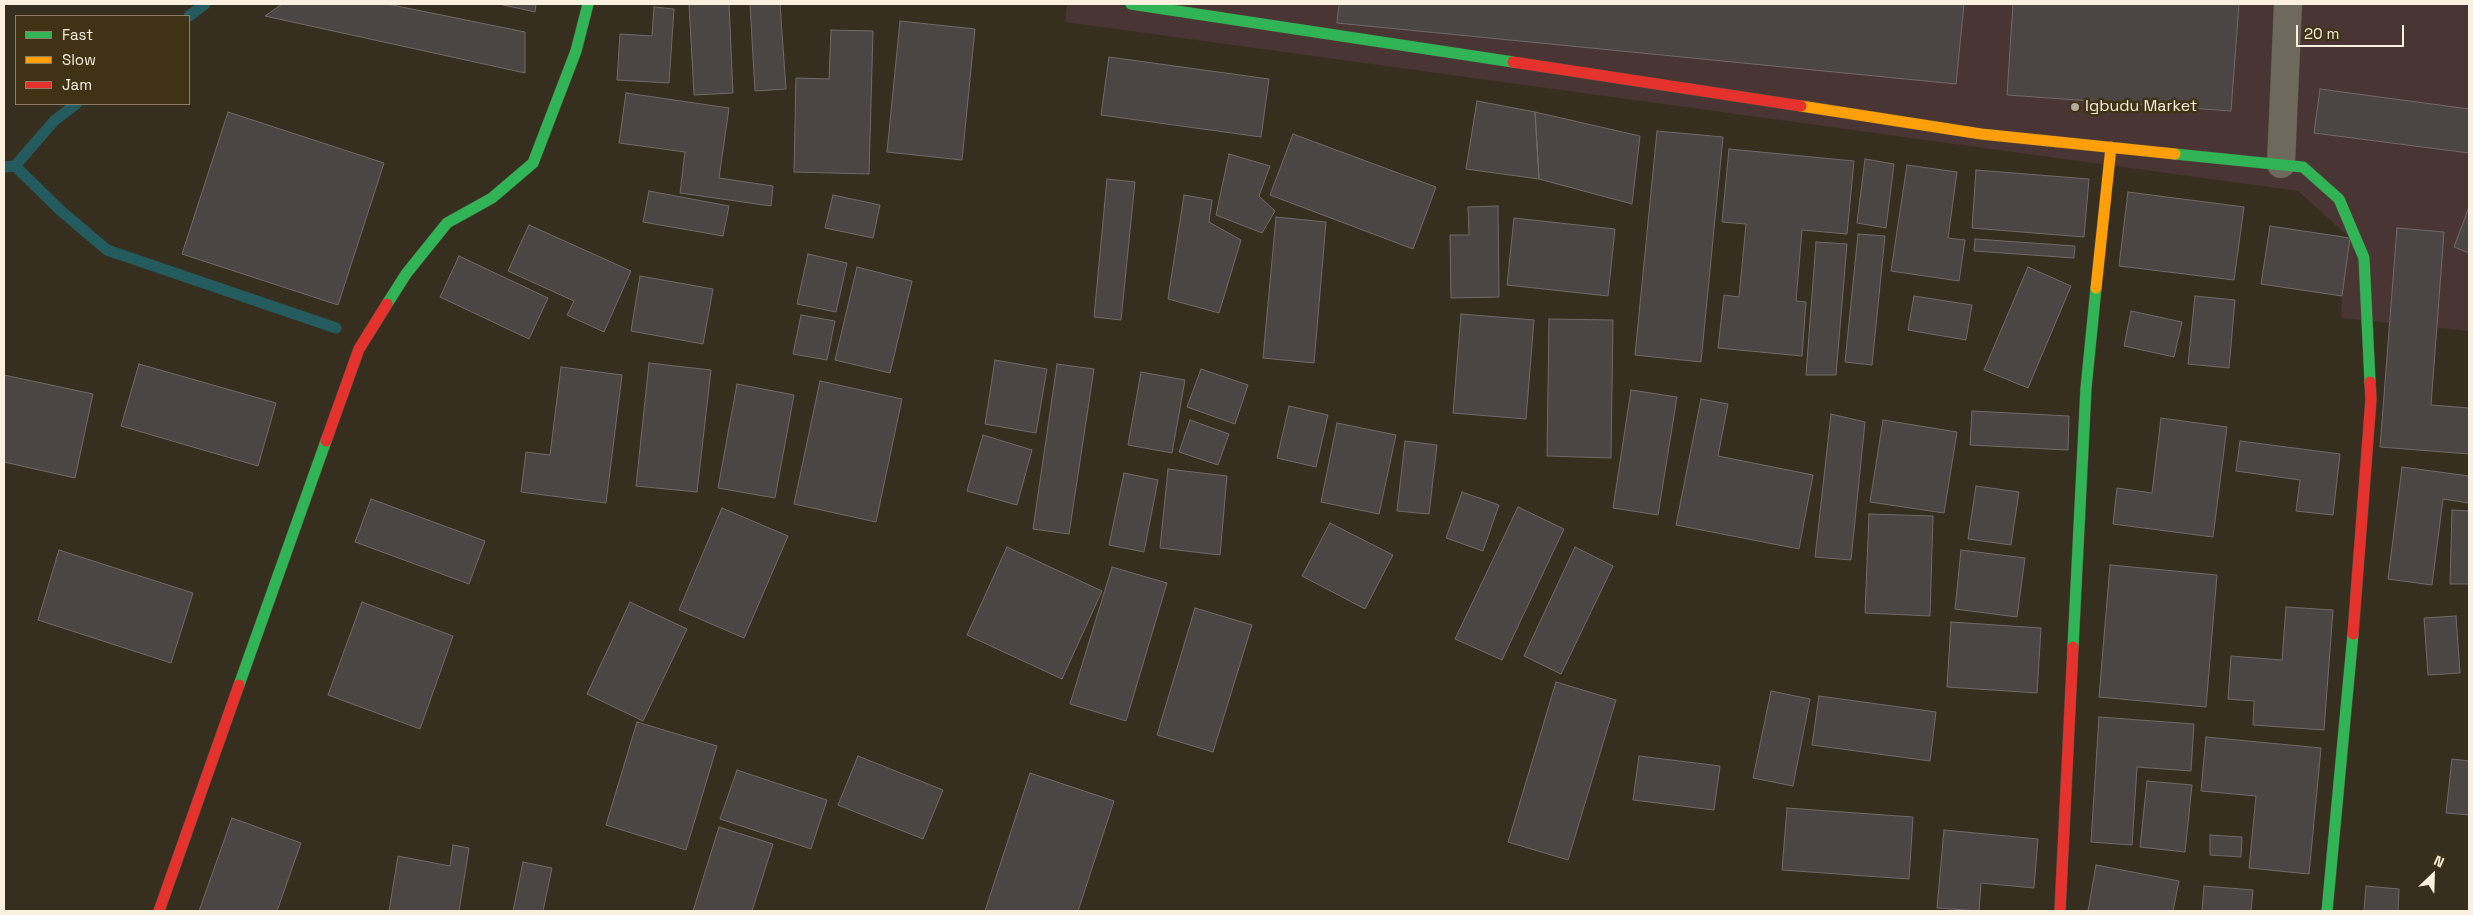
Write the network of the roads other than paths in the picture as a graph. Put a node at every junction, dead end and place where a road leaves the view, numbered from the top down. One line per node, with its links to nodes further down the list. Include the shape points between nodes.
1 (588, 4): 6 (street, via 576,51 533,163 492,198 447,223 406,274 359,349)
2 (1131, 4): 4 (street, via 1981,134)
3 (2288, 4): 5 (street)
4 (2112, 147): 5 (street); 7 (street, via 2086,388)
5 (2281, 164): 8 (street, via 2303,167 2339,199 2364,258 2371,399 2346,722)
6 (159, 911)
7 (2060, 911)
8 (2327, 911)

